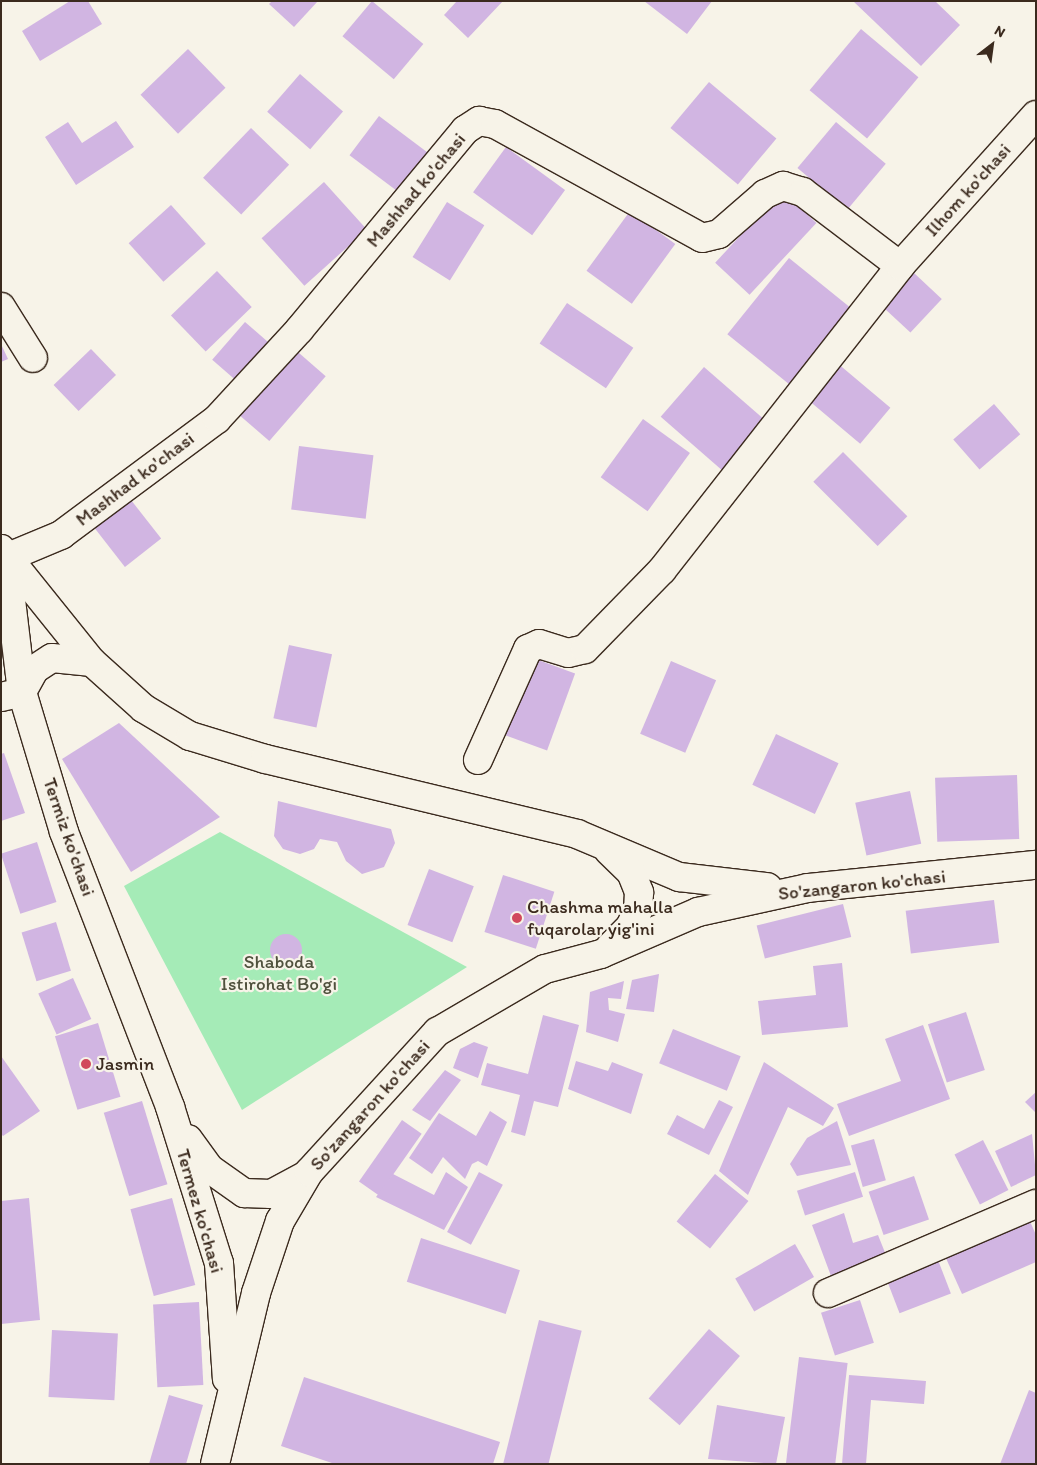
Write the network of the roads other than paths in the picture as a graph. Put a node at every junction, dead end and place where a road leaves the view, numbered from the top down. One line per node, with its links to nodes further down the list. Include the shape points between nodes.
1 (1036, 115): 2 (main road, Ilhom ko'chasi)
2 (900, 266): 5 (main road, Mashhad ko'chasi, via 803,192 783,186 765,194 719,234 702,238 495,124 479,121 465,130 299,330 217,418 61,535); 8 (main road, Ilhom ko'chasi, via 643,590 585,650 568,653 540,644 528,649)
3 (1, 307): 4 (main road)
4 (33, 358)
5 (3, 554): 6 (main road); 7 (main road, Termiz ko'chasi)
6 (92, 662): 7 (main road, via 52,658 35,669); 9 (main road, via 143,708 190,736 218,746)
7 (12, 695): 13 (main road, Termiz ko'chasi)
8 (478, 760)
9 (577, 834): 11 (main road, via 679,877 742,886); 12 (main road, via 616,856 631,872 639,892 638,910 630,927)
10 (1036, 865): 11 (main road, So'zangaron ko'chasi)
11 (808, 888): 12 (main road, So'zangaron ko'chasi, via 698,912)
12 (601, 954): 14 (main road, So'zangaron ko'chasi, via 545,969 437,1032)
13 (170, 1107): 14 (main road, via 210,1169 244,1193 271,1194); 17 (main road, Termez ko'chasi, via 219,1264)
14 (309, 1172): 17 (main road, So'zangaron ko'chasi, via 280,1221)
15 (1036, 1204): 16 (main road)
16 (828, 1293)
17 (229, 1406): 18 (main road)
18 (215, 1464)

